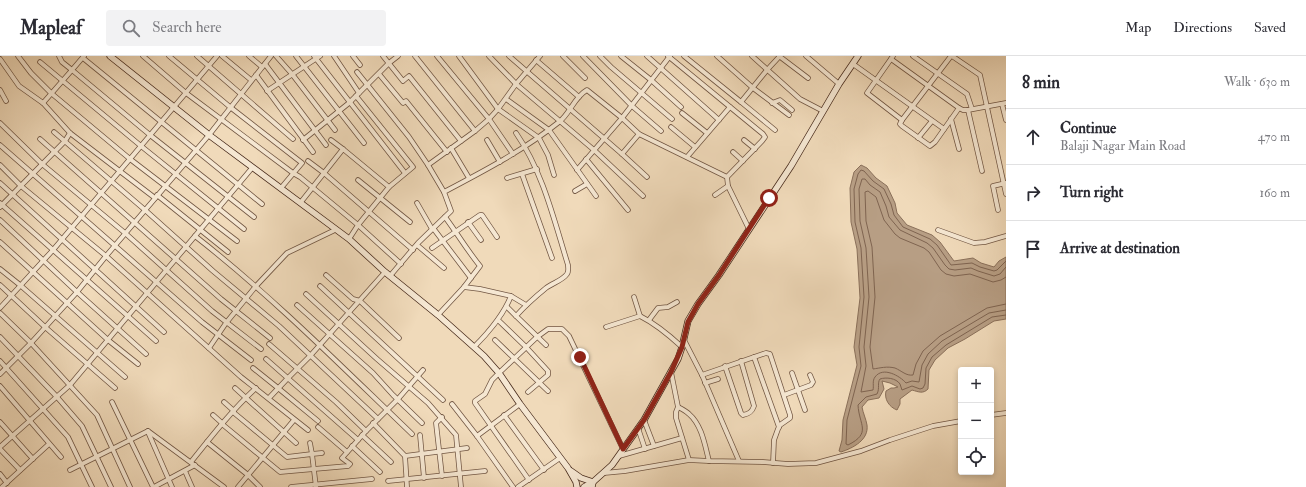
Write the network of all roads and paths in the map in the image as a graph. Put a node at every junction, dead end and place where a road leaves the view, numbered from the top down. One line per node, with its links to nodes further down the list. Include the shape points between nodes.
1 (18, 56): 73 (street)
2 (59, 56): 50 (street)
3 (110, 56): 90 (street)
4 (143, 56): 74 (street)
5 (169, 56): 60 (street)
6 (197, 56): 46 (street)
7 (217, 56): 46 (street)
8 (222, 56): 61 (street)
9 (249, 56): 47 (street)
10 (271, 56): 47 (street)
11 (276, 56): 55 (street)
12 (296, 56): 48 (street)
13 (334, 56): 77 (street)
14 (353, 56): 45 (street)
15 (383, 56): 43 (street)
16 (398, 56): 43 (street)
17 (415, 56): 121 (street)
18 (437, 56): 103 (street)
19 (459, 56): 95 (street)
20 (489, 56): 66 (street)
21 (509, 56): 53 (street)
22 (540, 56): 41 (street)
23 (563, 56): 58 (street)
24 (583, 56): 86 (street)
25 (600, 56): 76 (street)
26 (621, 56): 62 (street)
27 (647, 56): 49 (street)
28 (669, 56): 49 (street); 92 (street)
29 (684, 56): 81 (street)
30 (716, 56): 70 (street)
31 (752, 56): 51 (street)
32 (780, 56): 51 (street); 59 (street)
33 (806, 56): 67 (street)
34 (858, 56): 44 (street)
35 (914, 56): 54 (street)
36 (952, 56): 54 (street); 89 (street, via 980,75)
37 (84, 57): 50 (street); 113 (street)
38 (317, 57): 48 (street); 82 (street)
39 (892, 58): 63 (street); 69 (street)
40 (0, 59): 85 (street, via 19,86)
41 (536, 60): 53 (street); 78 (street)
42 (40, 62): 64 (street)
43 (389, 63): 56 (street); 140 (street, via 403,81 409,76)
44 (853, 64): 63 (street); 67 (street)
45 (360, 65)
46 (208, 66): 60 (street); 75 (street)
47 (263, 66): 57 (street); 65 (street)
48 (304, 66): 55 (street); 98 (street)
49 (661, 68): 62 (street); 107 (street)
50 (72, 70): 64 (street); 128 (street)
51 (767, 70): 70 (street); 99 (street, via 800,99)
52 (356, 72): 68 (street)
53 (526, 72): 66 (street); 93 (street)
54 (938, 73): 69 (street); 96 (street, via 967,94)
55 (292, 74): 65 (street); 110 (street)
56 (379, 74): 68 (street); 155 (street, via 403,103 406,101)
57 (256, 76): 61 (street); 72 (street)
58 (585, 78)
59 (808, 78)
60 (197, 79): 74 (street); 91 (street)
61 (251, 80): 75 (street)
62 (651, 80): 76 (street); 87 (street)
63 (876, 80): 88 (street); 108 (street, via 867,95)
64 (62, 81): 73 (street); 144 (street)
65 (278, 83): 72 (street); 120 (street)
66 (516, 84): 79 (street); 111 (street)
67 (839, 84): 99 (street)
68 (367, 86): 77 (street); 168 (street, via 409,137)
69 (928, 86): 88 (street); 94 (street)
70 (753, 88): 81 (street); 83 (street)
71 (0, 90): 80 (street)
72 (267, 91): 135 (street)
73 (51, 93): 85 (street); 160 (street)
74 (186, 93): 90 (street); 106 (street)
75 (240, 93): 91 (street); 133 (street)
76 (642, 93): 86 (street); 104 (street)
77 (358, 94): 82 (street); 178 (street, via 413,167)
78 (579, 97): 93 (street); 102 (street, via 589,90)
79 (506, 99): 95 (street); 118 (street)
80 (6, 101)
81 (741, 102): 119 (street)
82 (349, 103): 98 (street); 178 (street)
83 (772, 103): 97 (street, via 780,100); 101 (street)
84 (1004, 103): 89 (street); 109 (street)
85 (42, 104): 124 (street)
86 (632, 106): 102 (street); 122 (street)
87 (681, 106)
88 (912, 106): 108 (street); 112 (street)
89 (986, 106): 96 (street); 188 (street)
90 (174, 107): 113 (street); 129 (street)
91 (230, 107): 106 (street); 175 (street, via 302,163)
92 (730, 107): 107 (street); 149 (street, via 765,137)
93 (570, 108): 111 (street); 134 (street)
94 (959, 108): 96 (street); 105 (street)
95 (498, 109): 103 (street); 130 (street)
96 (970, 109): 173 (street)
97 (792, 110)
98 (339, 111): 110 (street); 141 (street)
99 (823, 111): 230 (street, via 791,166)
100 (682, 113): 126 (street)
101 (789, 115)
102 (622, 118): 127 (street); 134 (street)
103 (489, 119): 121 (street); 157 (street)
104 (672, 119)
105 (951, 119): 116 (street); 150 (street)
106 (220, 120): 129 (street); 175 (street)
107 (719, 120): 126 (street)
108 (902, 120): 131 (street, via 900,124)
109 (1006, 120)
110 (328, 121): 117 (street); 120 (street)
111 (561, 121): 118 (street); 152 (street)
112 (932, 121): 116 (street); 131 (street)
113 (160, 122): 128 (street); 151 (street)
114 (0, 123): 166 (street)
115 (671, 127): 146 (street)
116 (944, 129): 131 (street, via 930,146)
117 (335, 130)
118 (550, 130): 130 (street); 172 (street)
119 (775, 130)
120 (314, 131): 135 (street); 143 (street)
121 (475, 131): 140 (street)
122 (661, 131)
123 (54, 132): 139 (street)
124 (70, 132): 139 (street); 171 (street)
125 (516, 133): 145 (street)
126 (707, 133): 146 (street)
127 (639, 134): 158 (street); 159 (street)
128 (150, 135): 144 (street); 164 (street)
129 (209, 135): 151 (street); 169 (street)
130 (539, 138): 145 (street); 180 (street)
131 (918, 138)
132 (40, 139): 153 (street)
133 (293, 139)
134 (604, 139): 152 (street); 158 (street)
135 (303, 140): 154 (street)
136 (331, 140): 148 (street)
137 (487, 140): 165 (street)
138 (744, 140): 149 (street)
139 (64, 141): 153 (street); 186 (street)
140 (461, 141): 147 (street)
141 (364, 143)
142 (0, 145): 177 (street)
143 (326, 145)
144 (141, 146): 160 (street); 174 (street)
145 (525, 146): 157 (street); 170 (street)
146 (695, 147): 159 (street)
147 (451, 148): 155 (street); 183 (street)
148 (343, 149): 176 (street); 196 (street)
149 (755, 149): 163 (street)
150 (959, 149)
151 (195, 150): 164 (street); 191 (street)
152 (594, 150): 161 (street); 205 (street)
153 (54, 152): 166 (street); 199 (street)
154 (313, 152)
155 (446, 152): 168 (street)
156 (733, 152): 163 (street)
157 (513, 154): 165 (street)
158 (622, 154): 181 (street)
159 (687, 157): 182 (street)
160 (130, 159): 171 (street); 190 (street)
161 (586, 159): 172 (street); 215 (street)
162 (308, 161): 176 (street)
163 (743, 161): 182 (street)
164 (185, 162): 174 (street); 203 (street)
165 (500, 162): 183 (street)
166 (42, 164): 177 (street); 212 (street)
167 (0, 165): 192 (street)
168 (428, 165): 198 (street)
169 (252, 168): 191 (street); 195 (street)
170 (537, 169): 179 (street); 285 (street, via 569,270 562,279 547,287)
171 (120, 170): 186 (street); 206 (street)
172 (577, 170): 189 (street)
173 (982, 171)
174 (176, 173): 190 (street); 213 (street)
175 (293, 173): 194 (street); 195 (street)
176 (324, 173): 194 (street); 217 (street)
177 (33, 174): 192 (street); 218 (street)
178 (404, 174): 196 (street)
179 (522, 174): 184 (street); 253 (street)
180 (554, 175)
181 (646, 177)
182 (727, 177): 193 (street)
183 (469, 178): 198 (street)
184 (507, 178)
185 (358, 180): 207 (street)
186 (110, 181): 199 (street); 214 (street)
187 (0, 183): 201 (street)
188 (1005, 183): 200 (street); 216 (street, via 992,186)
189 (587, 184): 197 (street); 204 (street)
190 (166, 185): 206 (street); 222 (street)
191 (238, 185): 203 (street); 210 (street)
192 (21, 186): 201 (street); 227 (street)
193 (728, 186): 202 (street); 230 (street)
194 (312, 187): 208 (street); 226 (street)
195 (281, 188): 208 (street)
196 (389, 188): 207 (street)
197 (575, 191)
198 (444, 192): 220 (street, via 451,211)
199 (101, 193): 212 (street); 223 (street)
200 (1006, 194)
201 (13, 195): 211 (street); 239 (street)
202 (715, 195)
203 (228, 196): 213 (street); 219 (street)
204 (596, 196)
205 (643, 196)
206 (156, 197): 214 (street); 231 (street)
207 (381, 198): 217 (street); 224 (street)
208 (301, 202): 232 (street)
209 (416, 203): 228 (street)
210 (262, 204)
211 (1, 205): 249 (street)
212 (91, 205): 218 (street); 235 (street)
213 (218, 208): 222 (street); 229 (street)
214 (144, 210): 223 (street); 247 (street)
215 (628, 210)
216 (998, 210)
217 (369, 212): 226 (street); 250 (street)
218 (82, 216): 227 (street); 245 (street)
219 (254, 217)
220 (446, 217): 228 (street); 234 (street)
221 (0, 220): 255 (street)
222 (209, 220): 231 (street); 243 (street)
223 (134, 222): 235 (street); 254 (street)
224 (410, 222)
225 (468, 222): 234 (street); 238 (street, via 478,215 482,216); 242 (street)
226 (358, 225): 240 (street); 256 (street)
227 (72, 227): 239 (street); 252 (street)
228 (432, 228): 241 (street); 246 (street)
229 (244, 229)
230 (749, 229): 311 (street, via 698,304 688,322)
231 (200, 230): 236 (street); 251 (street)
232 (335, 230): 240 (street); 269 (street, via 287,253)
233 (938, 230): 237 (street, via 974,242 985,242)
234 (456, 231): 241 (street); 264 (street, via 480,266)
235 (125, 233): 245 (street); 260 (street)
236 (195, 236): 247 (street); 269 (street)
237 (1006, 236)
238 (497, 237)
239 (61, 239): 249 (street); 257 (street)
240 (349, 239): 262 (street)
241 (443, 240): 248 (street); 264 (street)
242 (481, 240)
243 (237, 241)
244 (0, 242): 261 (street)
245 (115, 245): 252 (street); 266 (street)
246 (417, 245): 250 (street); 258 (street)
247 (186, 247): 254 (street); 278 (street)
248 (432, 248)
249 (53, 250): 255 (street); 265 (street)
250 (413, 250): 256 (street)
251 (228, 252)
252 (106, 256): 257 (street); 273 (street)
253 (552, 258)
254 (176, 259): 260 (street); 287 (street)
255 (43, 260): 261 (street); 272 (street)
256 (401, 264): 262 (street)
257 (96, 268): 265 (street); 284 (street)
258 (444, 268)
259 (0, 269): 268 (street)
260 (166, 270): 266 (street); 297 (street)
261 (33, 272): 268 (street); 281 (street)
262 (388, 274): 279 (street); 290 (street)
263 (326, 275): 279 (street, via 354,300)
264 (471, 278): 271 (street)
265 (87, 280): 272 (street); 292 (street)
266 (157, 282): 273 (street); 304 (street)
267 (0, 285): 275 (street)
268 (20, 285): 275 (street); 291 (street)
269 (256, 286): 278 (street); 315 (street)
270 (320, 286): 288 (street)
271 (464, 287): 276 (street); 290 (street)
272 (77, 292): 281 (street); 301 (street)
273 (147, 294): 284 (street); 319 (street)
274 (306, 294): 298 (street)
275 (11, 295): 283 (street); 299 (street)
276 (511, 296): 285 (street); 286 (street)
277 (634, 297): 294 (street)
278 (246, 298): 287 (street); 325 (street)
279 (360, 301): 288 (street); 308 (street)
280 (677, 302): 296 (street, via 668,307 658,308)
281 (67, 304): 291 (street); 309 (street)
282 (297, 305): 303 (street)
283 (0, 306)
284 (137, 306): 292 (street); 302 (street)
285 (526, 306): 293 (street)
286 (506, 307): 293 (street); 295 (street)
287 (235, 311): 297 (street); 307 (street)
288 (348, 312): 298 (street); 345 (street)
289 (0, 313): 313 (street)
290 (438, 315): 320 (street)
291 (56, 316): 299 (street); 322 (street)
292 (128, 316): 301 (street); 312 (street)
293 (516, 316): 306 (street)
294 (640, 316): 296 (street); 300 (street)
295 (498, 320): 317 (street); 320 (street)
296 (649, 320): 318 (street)
297 (226, 323): 304 (street); 321 (street)
298 (339, 324): 303 (street); 353 (street)
299 (45, 327): 313 (street); 332 (street)
300 (606, 327)
301 (118, 328): 309 (street); 323 (street)
302 (164, 332)
303 (330, 334): 315 (street); 365 (street)
304 (217, 335): 319 (street); 329 (street)
305 (0, 337): 324 (street)
306 (537, 337): 316 (street); 317 (street); 416 (street, via 548,329 562,329 569,336)
307 (270, 338)
308 (399, 338)
309 (108, 340): 322 (street); 333 (street)
310 (495, 340): 328 (street)
311 (684, 340): 318 (street); 343 (street)
312 (156, 341)
313 (31, 343): 324 (street); 351 (street)
314 (269, 344): 337 (street)
315 (320, 345): 325 (street); 373 (street)
316 (546, 346)
317 (526, 347): 328 (street); 349 (street, via 548,371 548,375)
318 (682, 347): 339 (street)
319 (209, 348): 356 (street)
320 (474, 348): 340 (street)
321 (261, 349)
322 (97, 353): 332 (street); 346 (street)
323 (146, 354)
324 (18, 355): 335 (street); 362 (street)
325 (310, 356): 337 (street); 381 (street)
326 (754, 357): 331 (street); 361 (street, via 770,354); 393 (street)
327 (266, 359): 347 (street)
328 (515, 359): 340 (street); 349 (street)
329 (251, 360)
330 (0, 361): 335 (street)
331 (741, 361): 334 (street); 334 (street, via 754,406 747,414 741,413)
332 (88, 364): 351 (street); 354 (street)
333 (138, 364)
334 (725, 366): 343 (street)
335 (6, 368): 342 (street); 372 (street)
336 (253, 368): 357 (street)
337 (298, 368): 347 (street); 398 (street, via 336,402)
338 (423, 370): 345 (street)
339 (671, 372): 371 (street); 384 (street)
340 (499, 373): 370 (street); 391 (street, via 485,394 475,401)
341 (792, 373): 358 (street)
342 (0, 374)
343 (702, 375): 350 (street)
344 (810, 375): 358 (street, via 812,384)
345 (417, 376): 353 (street); 366 (street)
346 (125, 377)
347 (288, 378): 357 (street); 405 (street)
348 (718, 378): 350 (street)
349 (539, 382): 359 (street); 360 (street)
350 (705, 383): 433 (street)
351 (70, 385): 362 (street); 415 (street, via 97,415)
352 (0, 386): 382 (street)
353 (408, 387): 365 (street); 380 (street)
354 (116, 388)
355 (235, 388): 363 (street)
356 (256, 388): 363 (street); 364 (street)
357 (278, 388): 364 (street); 385 (street)
358 (798, 390): 361 (street); 374 (street)
359 (548, 391)
360 (528, 392)
361 (784, 395): 393 (street, via 790,418)
362 (56, 397): 372 (street); 424 (street, via 82,426)
363 (246, 397): 375 (street); 397 (street)
364 (269, 398): 383 (street)
365 (398, 399): 373 (street); 389 (street)
366 (443, 400)
367 (112, 402): 404 (street)
368 (224, 402): 375 (street)
369 (452, 404): 402 (street)
370 (520, 404): 377 (street); 429 (street)
371 (678, 407): 403 (street, via 675,415); 432 (street, via 695,421)
372 (43, 409): 382 (street); 436 (street, via 68,437)
373 (387, 410): 381 (street); 399 (street)
374 (805, 410)
375 (234, 411): 390 (street); 410 (street)
376 (1006, 413): 378 (street)
377 (504, 415): 391 (street); 442 (street)
378 (994, 415)
379 (213, 416): 390 (street)
380 (442, 417): 418 (street, via 456,435); 420 (street, via 436,423)
381 (378, 419): 388 (street)
382 (30, 420): 401 (street); 409 (street)
383 (294, 420): 395 (street); 397 (street)
384 (644, 420): 394 (street); 412 (street)
385 (318, 421)
386 (0, 422): 401 (street)
387 (958, 422): 435 (street, via 933,426 861,451 816,463)
388 (373, 423): 398 (street); 425 (street)
389 (422, 423)
390 (222, 424): 406 (street); 428 (street)
391 (490, 425): 402 (street); 455 (street)
392 (318, 426): 419 (street)
393 (779, 427): 435 (street, via 774,440)
394 (638, 428): 416 (street); 417 (street)
395 (308, 430)
396 (148, 431): 404 (street); 437 (street); 452 (street)
397 (284, 432): 407 (street); 410 (street)
398 (364, 433): 405 (street); 434 (street)
399 (412, 434)
400 (420, 435): 423 (street)
401 (12, 436): 413 (street); 430 (street)
402 (478, 436): 473 (street)
403 (682, 438): 412 (street); 431 (street)
404 (131, 440): 415 (street); 464 (street)
405 (358, 440): 411 (street)
406 (207, 442): 437 (street); 449 (street)
407 (296, 442)
408 (310, 442): 422 (street)
409 (49, 444): 427 (street); 430 (street)
410 (273, 446): 422 (street, via 287,457); 428 (street)
411 (352, 446): 419 (street); 445 (street)
412 (654, 446): 417 (street)
413 (0, 448): 440 (street)
414 (467, 448): 418 (street)
415 (113, 449): 424 (street); 463 (street)
416 (623, 449): 426 (street)
417 (645, 449): 426 (street)
418 (458, 450): 420 (street); 448 (street)
419 (347, 452): 439 (street, via 342,458 350,464 348,466)
420 (439, 452): 423 (street); 450 (street)
421 (322, 453): 422 (street)
422 (312, 454): 439 (street)
423 (422, 454): 425 (street); 451 (street)
424 (97, 456): 436 (street); 462 (street)
425 (405, 456): 454 (street)
426 (618, 456): 446 (street)
427 (60, 457)
428 (264, 458): 439 (street, via 280,472); 449 (street)
429 (560, 458): 438 (street); 442 (street)
430 (33, 459): 440 (street)
431 (688, 460): 432 (street); 446 (street)
432 (709, 461): 433 (street)
433 (739, 461): 435 (street)
434 (390, 462)
435 (773, 463)
436 (81, 464): 441 (street); 461 (street)
437 (193, 464): 443 (street); 467 (street)
438 (568, 468): 458 (street); 475 (street)
439 (314, 469): 459 (street)
440 (20, 470): 457 (street)
441 (70, 470)
442 (544, 470): 455 (street)
443 (185, 471): 452 (street); 466 (street)
444 (485, 471): 448 (street)
445 (380, 472)
446 (604, 472): 458 (street)
447 (0, 474): 457 (street)
448 (460, 474): 450 (street); 472 (street)
449 (248, 475): 468 (street); 469 (street)
450 (442, 476): 451 (street)
451 (424, 478): 454 (street)
452 (169, 479): 464 (street); 465 (street)
453 (372, 479): 459 (street)
454 (406, 480): 456 (street); 471 (street)
455 (528, 480): 474 (street)
456 (388, 481)
457 (7, 482): 460 (street)
458 (593, 484): 476 (street)
459 (316, 485): 470 (street)
460 (2, 487)
461 (92, 487)
462 (111, 487)
463 (130, 487)
464 (154, 487)
465 (172, 487)
466 (192, 487)
467 (224, 487)
468 (238, 487)
469 (260, 487)
470 (291, 487)
471 (407, 487)
472 (461, 487)
473 (514, 487)
474 (518, 487)
475 (577, 487)
476 (584, 487)

